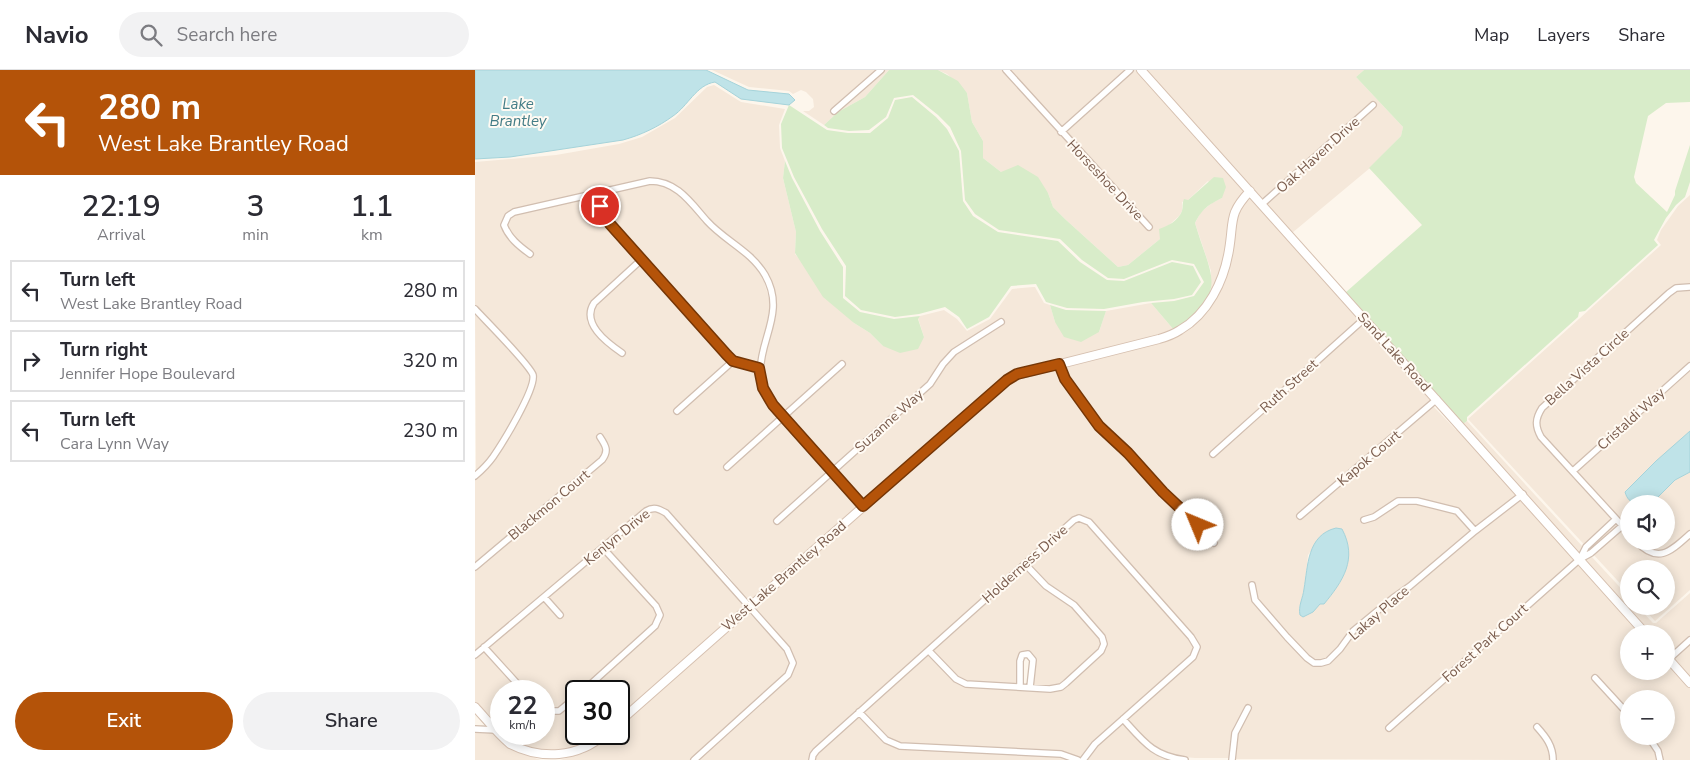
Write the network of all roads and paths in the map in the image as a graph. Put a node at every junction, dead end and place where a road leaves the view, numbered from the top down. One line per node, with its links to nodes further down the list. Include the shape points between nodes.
1 (881, 70): 6 (street)
2 (1006, 70): 7 (street, Horseshoe Drive)
3 (1130, 70): 7 (street, Horseshoe Drive)
4 (1141, 70): 8 (street, Sand Lake Road)
5 (1373, 105): 10 (street, Oak Haven Drive)
6 (834, 111)
7 (1061, 132): 11 (street, Horseshoe Drive)
8 (1250, 191): 10 (street, Sand Lake Road); 21 (street, West Lake Brantley Road, via 1235,211 1220,282 1197,317 1181,330 1159,340)
9 (596, 193): 12 (street, via 508,216 504,225 507,232 518,246); 13 (street, via 610,224); 23 (street, via 650,181 668,184 685,196 716,231 758,264 766,276 774,304)
10 (1262, 204): 16 (street, Sand Lake Road)
11 (1149, 228)
12 (530, 254)
13 (641, 260): 18 (street, via 591,308 593,326); 19 (street)
14 (1690, 287): 30 (street, Bella Vista Circle, via 1676,288 1669,293 1538,414 1537,430)
15 (475, 309): 32 (street, via 525,364 533,376 533,383 493,458)
16 (1364, 319): 24 (street, Sand Lake Road); 28 (street, Ruth Street)
17 (1001, 322): 31 (street, Suzanne Way, via 947,358 931,384)
18 (621, 354)
19 (733, 361): 23 (street); 25 (street)
20 (842, 364): 26 (street)
21 (1059, 364): 34 (street, West Lake Brantley Road, via 1017,374 1007,380); 45 (street, via 1065,379 1099,426)
22 (1690, 366): 30 (street, Cristaldi Way)
23 (759, 368): 26 (street, via 766,396)
24 (1437, 399): 33 (street, Sand Lake Road); 35 (street, Kapok Court)
25 (677, 411)
26 (783, 417): 29 (street); 31 (street)
27 (600, 437): 52 (street, Blackmon Court, via 607,447 602,460)
28 (1213, 454)
29 (727, 467)
30 (1573, 471): 36 (street, Bella Vista Circle)
31 (833, 472): 34 (street); 38 (street, Suzanne Way)
32 (475, 476)
33 (1523, 494): 41 (street, Lakay Place); 50 (street, Sand Lake Road)
34 (863, 506): 55 (street, West Lake Brantley Road)
35 (1300, 516)
36 (1616, 519): 39 (street, Bella Vista Circle); 42 (street)
37 (1364, 520): 41 (street, via 1398,501 1417,500 1457,511)
38 (777, 521)
39 (1620, 523)
40 (1620, 528): 44 (street)
41 (1475, 531): 53 (street, Lakay Place, via 1353,631 1340,650 1321,664 1307,658 1281,630 1255,600)
42 (1600, 534): 44 (street); 50 (street, via 1586,547)
43 (1690, 534): 46 (street)
44 (1606, 540): 50 (street)
45 (1214, 543)
46 (1675, 547)
47 (603, 548): 54 (street, Kenlyn Drive); 55 (street, Kenlyn Drive, via 646,511 660,509 667,513); 66 (street, via 656,606 660,615 655,626)
48 (1647, 550): 49 (street, via 1659,554)
49 (1671, 550)
50 (1580, 559): 57 (street, Sand Lake Road); 78 (street, Forest Park Court)
51 (1025, 564): 60 (street, Holderness Drive); 69 (street, via 1046,586 1074,605 1102,637 1104,644 1101,651 1061,687); 75 (street, Holderness Drive, via 1074,520 1083,519 1191,637 1197,647 1193,657)
52 (475, 566)
53 (1252, 585)
54 (544, 597): 56 (street); 59 (street, Kenlyn Drive)
55 (748, 607): 73 (street, West Lake Brantley Road); 84 (street, via 787,649 793,663 791,670)
56 (560, 614)
57 (1639, 625)
58 (1690, 640): 61 (street)
59 (484, 647): 62 (street, Kenlyn Drive); 65 (street)
60 (929, 651): 68 (street, via 952,675 966,684); 74 (street, Holderness Drive)
61 (1675, 652)
62 (475, 655)
63 (1675, 666): 67 (street)
64 (1595, 678): 70 (street)
65 (514, 680)
66 (595, 680)
67 (1690, 683)
68 (1019, 687): 69 (street); 69 (street, via 1020,661 1022,655 1028,654 1033,660)
69 (1030, 687)
70 (1620, 705)
71 (475, 707): 76 (street)
72 (1248, 708): 89 (street, via 1235,733)
73 (630, 712)
74 (859, 712): 85 (street, Holderness Drive, via 816,751); 86 (street, via 886,740 900,746 1061,754)
75 (1123, 719): 87 (street, Holderness Drive, via 1095,744); 88 (street, via 1151,749 1173,759)
76 (490, 723)
77 (1537, 727): 90 (street, via 1549,743)
78 (1389, 728)
79 (475, 729): 80 (street)
80 (490, 730)
81 (511, 745): 82 (street, via 545,758 575,754)
82 (591, 745)
83 (1654, 745): 91 (street)
84 (694, 760)
85 (812, 760)
86 (1078, 760)
87 (1083, 760)
88 (1185, 760)
89 (1232, 760)
90 (1553, 760)
91 (1660, 760)

